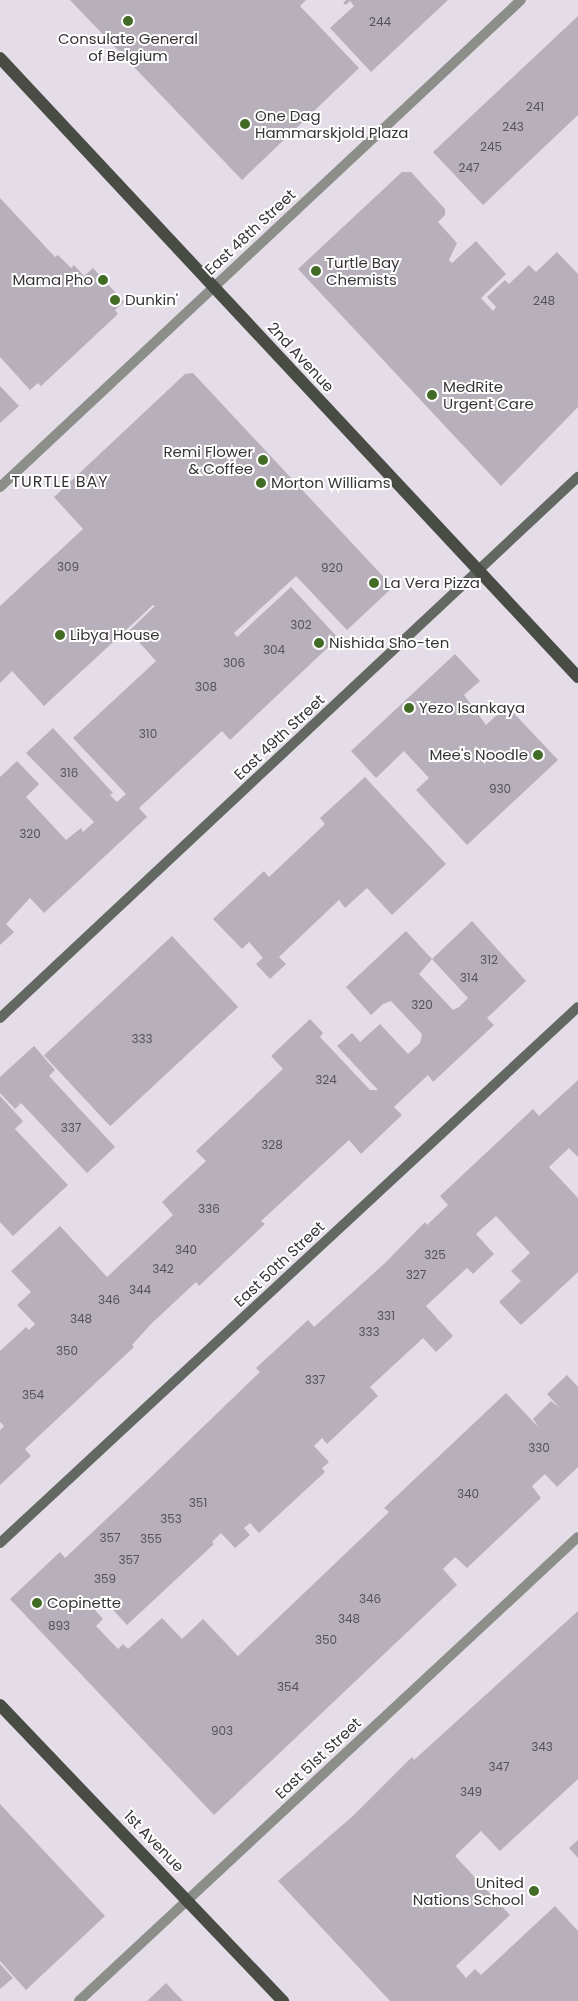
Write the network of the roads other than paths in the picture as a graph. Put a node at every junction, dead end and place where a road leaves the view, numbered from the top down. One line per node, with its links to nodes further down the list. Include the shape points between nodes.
1 (521, 0): 3 (street, East 48th Street)
2 (0, 58): 3 (main road, 2nd Avenue)
3 (213, 287): 5 (street, East 48th Street); 6 (main road, 2nd Avenue)
4 (578, 477): 6 (main road, East 49th Street)
5 (0, 487)
6 (479, 570): 7 (main road, 2nd Avenue); 9 (main road, East 49th Street)
7 (578, 677)
8 (578, 1007): 11 (main road, East 50th Street)
9 (0, 1018)
10 (578, 1537): 13 (street, East 51st Street)
11 (0, 1543)
12 (0, 1705): 13 (main road, 1st Avenue)
13 (188, 1899): 14 (street, East 51st Street); 15 (main road, 1st Avenue)
14 (79, 2001)
15 (283, 2001)

